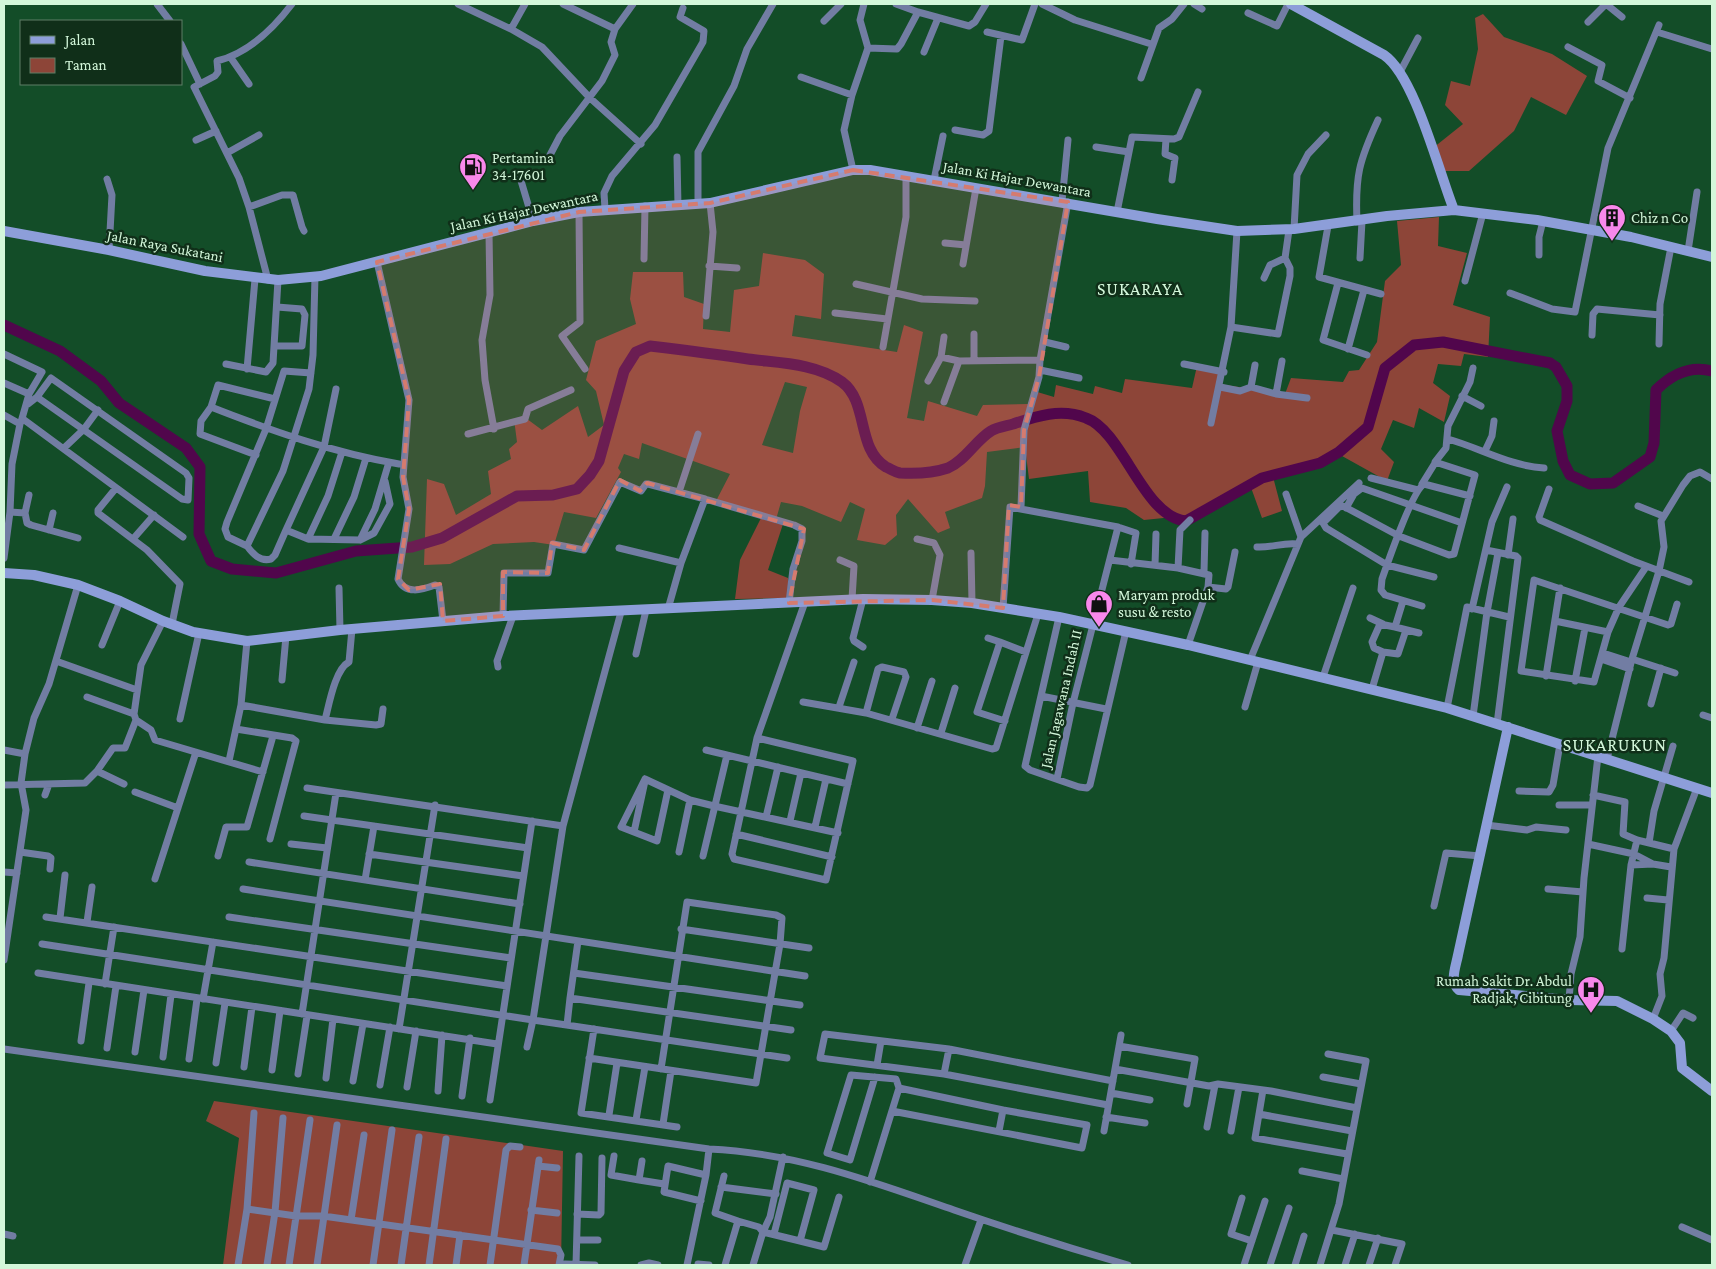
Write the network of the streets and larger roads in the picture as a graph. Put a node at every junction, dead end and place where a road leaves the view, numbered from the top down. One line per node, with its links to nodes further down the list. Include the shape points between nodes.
1 (157, 4): 24 (street)
2 (292, 4): 38 (street, via 272,29)
3 (458, 4): 27 (street)
4 (525, 4): 27 (street)
5 (563, 4): 28 (street)
6 (773, 4): 73 (street, via 747,49 734,86 698,152)
7 (841, 4): 25 (street)
8 (864, 4): 36 (street, via 860,20)
9 (896, 4): 20 (street)
10 (986, 4): 23 (street, via 975,22 968,26)
11 (1035, 4): 30 (street, via 1023,38)
12 (1042, 4): 32 (street, via 1075,20)
13 (1184, 4): 32 (street, via 1172,19 1159,28)
14 (1194, 4): 19 (street)
15 (1290, 4): 21 (street, via 1276,26); 39 (street, via 1384,55)
16 (1606, 4): 22 (street); 26 (street)
17 (631, 5): 28 (street)
18 (683, 8): 57 (street, via 680,17 704,31 705,37)
19 (1202, 9)
20 (918, 12): 23 (street); 36 (street, via 897,48)
21 (1248, 13)
22 (1622, 17)
23 (938, 18): 37 (street)
24 (169, 20)
25 (824, 20)
26 (1588, 22)
27 (511, 29): 46 (street, via 542,47)
28 (615, 29): 46 (street, via 612,39 615,55)
29 (986, 32): 30 (street)
30 (1001, 36): 49 (street, via 989,131 983,135)
31 (1418, 38): 39 (street)
32 (1151, 44): 41 (street)
33 (182, 46): 42 (street)
34 (1568, 47): 47 (street, via 1602,65 1598,81)
35 (1712, 47): 47 (street, via 1658,29)
36 (868, 48): 45 (street)
37 (924, 52)
38 (231, 58): 42 (street, via 217,61 218,72); 43 (street)
39 (1400, 72): 78 (street, via 1427,130)
40 (801, 77): 45 (street)
41 (1141, 78)
42 (200, 84): 50 (street, via 194,89)
43 (249, 84)
44 (1198, 92): 54 (street, via 1179,138)
45 (852, 95): 63 (street, via 844,135)
46 (590, 98): 57 (street); 61 (street, via 560,136)
47 (1630, 98): 90 (street, via 1608,148)
48 (1378, 120): 82 (street, via 1357,177)
49 (955, 130)
50 (216, 131): 55 (street); 60 (street)
51 (1326, 135): 86 (street, via 1308,154 1297,175)
52 (259, 136): 60 (street)
53 (943, 136): 67 (street)
54 (1166, 139): 59 (street, via 1132,137); 68 (street, via 1165,154 1175,158)
55 (196, 140)
56 (1068, 140): 71 (street)
57 (642, 144): 77 (street, via 627,156 609,181 604,193)
58 (1096, 147): 59 (street)
59 (1129, 152): 80 (street)
60 (227, 153): 76 (street)
61 (550, 155)
62 (677, 156): 75 (street)
63 (853, 170): 65 (street, Jalan Ki Hajar Dewantara); 72 (street, Jalan Ki Hajar Dewantara)
64 (518, 174): 84 (street)
65 (906, 176): 67 (street, Jalan Ki Hajar Dewantara); 115 (street, via 906,217)
66 (107, 179): 95 (street, via 112,195)
67 (934, 180): 69 (street, Jalan Ki Hajar Dewantara)
68 (1172, 180)
69 (976, 188): 71 (street, Jalan Ki Hajar Dewantara); 93 (street)
70 (1697, 192): 96 (street)
71 (1065, 202): 80 (street, Jalan Ki Hajar Dewantara); 127 (street)
72 (710, 203): 73 (street, Jalan Ki Hajar Dewantara); 104 (street, via 713,232)
73 (698, 204): 75 (street, Jalan Ki Hajar Dewantara)
74 (646, 206): 75 (street, Jalan Ki Hajar Dewantara); 77 (street, Jalan Ki Hajar Dewantara); 101 (street)
75 (678, 206)
76 (249, 207): 88 (street, via 282,195 293,195); 109 (street)
77 (605, 209): 79 (street, Jalan Ki Hajar Dewantara)
78 (1454, 210): 81 (street, Jalan Ki Hajar Dewantara); 82 (street, Jalan Ki Hajar Dewantara)
79 (579, 212): 84 (street, Jalan Ki Hajar Dewantara); 145 (street, via 580,322 562,336)
80 (1117, 212): 89 (street, Jalan Ki Hajar Dewantara)
81 (1483, 213): 83 (street, Jalan Ki Hajar Dewantara); 110 (street)
82 (1359, 221): 85 (street, Jalan Ki Hajar Dewantara); 100 (street)
83 (1543, 221): 90 (street, Jalan Ki Hajar Dewantara); 97 (street)
84 (533, 222): 91 (street, Jalan Ki Hajar Dewantara)
85 (1328, 226): 86 (street, Jalan Ki Hajar Dewantara); 111 (street, via 1319,274 1321,278)
86 (1292, 230): 89 (street, Jalan Ki Hajar Dewantara); 99 (street)
87 (4, 231): 95 (street, Jalan Raya Sukatani)
88 (304, 231)
89 (1237, 231): 123 (street)
90 (1591, 231): 94 (street, Jalan Ki Hajar Dewantara); 114 (street, via 1575,312 1552,309)
91 (489, 233): 102 (street, Jalan Ki Hajar Dewantara); 173 (street, via 490,295 482,340)
92 (945, 243): 93 (street)
93 (966, 245): 103 (street)
94 (1671, 247): 96 (street, Jalan Ki Hajar Dewantara); 121 (street)
95 (109, 250): 108 (street, Jalan Raya Sukatani)
96 (1688, 251): 98 (street, Jalan Ki Hajar Dewantara)
97 (1539, 255)
98 (1712, 256)
99 (1285, 258): 107 (street, via 1270,265); 123 (street, via 1290,276 1278,334)
100 (1360, 258)
101 (644, 259)
102 (377, 262): 106 (street, Jalan Ki Hajar Dewantara); 281 (street, via 409,400 403,477 409,509 398,579 404,589 439,587)
103 (963, 264)
104 (709, 266): 105 (street); 120 (street)
105 (737, 268)
106 (318, 276): 109 (street, Jalan Raya Sukatani); 149 (street)
107 (1264, 278)
108 (255, 279): 109 (street, Jalan Raya Sukatani); 144 (street)
109 (273, 280): 118 (street)
110 (1465, 281)
111 (1338, 283): 113 (street); 132 (street, via 1323,340)
112 (856, 284): 115 (street)
113 (1364, 290): 116 (street); 132 (street)
114 (1510, 293)
115 (894, 294): 117 (street); 122 (street)
116 (1380, 294)
117 (975, 302)
118 (277, 307): 129 (street); 129 (street, via 302,309 305,315 301,347)
119 (835, 313): 122 (street)
120 (706, 316)
121 (1660, 316): 125 (street, via 1597,309 1593,314); 128 (street)
122 (887, 319): 130 (street)
123 (1231, 328): 148 (street)
124 (974, 334): 138 (street)
125 (1592, 335)
126 (944, 337): 135 (street)
127 (1045, 342): 131 (street); 136 (street)
128 (1658, 344)
129 (276, 346): 144 (street, via 268,371)
130 (883, 347)
131 (1066, 347)
132 (1348, 349): 134 (street)
133 (4, 354): 147 (street)
134 (1367, 354)
135 (941, 357): 137 (street); 152 (street)
136 (1040, 360): 138 (street); 146 (street)
137 (959, 361): 138 (street); 164 (street)
138 (974, 361)
139 (1282, 361): 159 (street)
140 (226, 364): 144 (street)
141 (1184, 364): 148 (street)
142 (1255, 365): 155 (street)
143 (1473, 368): 160 (street)
144 (247, 369)
145 (585, 369)
146 (1040, 370): 151 (street); 206 (street, via 1024,430)
147 (42, 372): 150 (street); 158 (street)
148 (1224, 372): 154 (street)
149 (311, 373): 163 (street, via 285,370); 178 (street)
150 (51, 378): 161 (street); 168 (street)
151 (1079, 378)
152 (928, 381)
153 (4, 383): 158 (street)
154 (1220, 387): 155 (street, via 1240,392); 172 (street)
155 (1250, 387): 159 (street)
156 (336, 389): 180 (street)
157 (571, 390): 173 (street, via 528,409 525,419)
158 (29, 394): 165 (street)
159 (1276, 394): 162 (street)
160 (1462, 396): 166 (street); 179 (street, via 1448,426)
161 (37, 397): 165 (street); 174 (street)
162 (1307, 398)
163 (275, 400): 167 (street, via 220,384); 175 (street)
164 (944, 402)
165 (28, 404): 170 (street)
166 (1481, 406)
167 (210, 407): 175 (street); 184 (street, via 201,421 200,434)
168 (98, 410): 174 (street); 174 (street, via 186,473 189,478 188,500 182,499)
169 (4, 415): 170 (street)
170 (21, 421): 181 (street); 196 (street)
171 (1494, 421): 182 (street)
172 (1211, 423)
173 (494, 428): 176 (street)
174 (84, 429): 181 (street)
175 (266, 429): 178 (street); 184 (street)
176 (468, 434)
177 (698, 434): 199 (street)
178 (294, 436): 180 (street); 230 (street, via 284,471)
179 (1448, 440): 182 (street); 187 (street)
180 (324, 447): 183 (street); 218 (street)
181 (64, 448): 197 (street)
182 (1485, 451): 189 (street, via 1517,464)
183 (342, 452): 185 (street); 224 (street, via 328,496)
184 (256, 455): 230 (street, via 225,529 232,540)
185 (366, 458): 186 (street); 225 (street, via 354,497)
186 (389, 462): 188 (street); 192 (street)
187 (1435, 463): 194 (street); 202 (street, via 1474,474)
188 (399, 464)
189 (1544, 468)
190 (1371, 478): 194 (street)
191 (1712, 478): 212 (street, via 1700,472 1690,476)
192 (385, 481): 228 (street); 228 (street, via 390,504 374,533)
193 (1359, 483): 229 (street)
194 (1420, 487): 202 (street); 204 (street)
195 (1507, 487): 233 (street, via 1492,522)
196 (7, 488): 208 (street)
197 (116, 488): 211 (street); 227 (street, via 98,513)
198 (1549, 489): 245 (street, via 1540,520)
199 (679, 492): 203 (street); 275 (street, via 647,483 640,491 620,482 584,550 553,544 547,573 504,573)
200 (1286, 494): 229 (street)
201 (29, 495): 210 (street)
202 (1470, 496): 215 (street)
203 (705, 499): 241 (street); 263 (street, via 802,529)
204 (1411, 505): 207 (street, via 1362,488); 215 (street); 221 (street)
205 (1638, 506): 212 (street)
206 (1021, 507): 216 (street); 268 (street, via 1009,509)
207 (1346, 508): 221 (street); 244 (street, via 1339,507 1324,526)
208 (10, 512): 210 (street); 238 (street)
209 (53, 512): 217 (street)
210 (25, 513): 217 (street, via 27,523)
211 (154, 515): 222 (street); 227 (street)
212 (1663, 516): 247 (street, via 1660,528 1664,547)
213 (1513, 519): 237 (street)
214 (1190, 520): 246 (street, via 1180,530)
215 (1462, 524): 221 (street, via 1453,554)
216 (1118, 527): 240 (street, Jalan Jagawana Indah II); 242 (street, via 1136,533)
217 (49, 530): 223 (street)
218 (286, 530): 224 (street); 230 (street, via 271,559 260,559)
219 (1205, 533): 248 (street)
220 (1156, 534): 243 (street)
221 (1399, 536): 244 (street)
222 (183, 537)
223 (78, 538)
224 (308, 539): 225 (street)
225 (334, 539): 228 (street)
226 (918, 539): 259 (street, via 934,543 940,555)
227 (133, 540): 282 (street, via 180,584)
228 (360, 540)
229 (1299, 541): 231 (street); 306 (street)
230 (247, 546)
231 (1257, 547)
232 (619, 548): 241 (street)
233 (1486, 550): 236 (street); 270 (street)
234 (1235, 552): 253 (street, via 1226,589)
235 (971, 553): 264 (street)
236 (1498, 553): 237 (street); 273 (street)
237 (1508, 555): 278 (street, via 1518,558)
238 (4, 558)
239 (840, 560): 257 (street, via 854,566)
240 (1110, 560): 242 (street); 283 (street, Jalan Jagawana Indah II)
241 (681, 563): 269 (street)
242 (1131, 564): 243 (street)
243 (1155, 565): 246 (street)
244 (1387, 565): 250 (street); 261 (street, via 1382,593)
245 (1646, 566): 247 (street); 267 (street)
246 (1178, 568): 248 (street)
247 (1659, 571): 251 (street); 276 (street)
248 (1204, 572): 253 (street, via 1210,577)
249 (4, 573): 252 (street, via 34,575)
250 (1434, 577)
251 (1689, 582)
252 (78, 585): 260 (street); 305 (street)
253 (1208, 587): 299 (street)
254 (339, 588): 288 (street)
255 (1353, 588): 313 (street)
256 (1560, 588): 267 (street); 280 (street); 312 (street, via 1536,579 1533,583 1521,668 1523,672)
257 (852, 599): 258 (street); 262 (street)
258 (863, 599): 259 (street); 300 (street, via 853,638)
259 (932, 600): 264 (street)
260 (120, 601): 282 (street); 298 (street)
261 (1403, 601): 266 (street); 285 (street)
262 (805, 602): 263 (street); 346 (street)
263 (789, 603): 269 (street)
264 (972, 603): 268 (street)
265 (1677, 604): 276 (street, via 1669,625)
266 (1422, 606)
267 (1619, 607): 276 (street); 291 (street)
268 (1003, 608): 274 (street)
269 (668, 609): 271 (street)
270 (1472, 609): 273 (street); 328 (street, via 1467,607)
271 (646, 610): 272 (street); 303 (street)
272 (620, 612): 275 (street); 393 (street)
273 (1486, 612): 278 (street); 333 (street)
274 (1038, 614): 277 (street); 301 (street)
275 (508, 616): 281 (street); 309 (street)
276 (1644, 616): 308 (street)
277 (1059, 617): 283 (street); 320 (street)
278 (1509, 617): 340 (street)
279 (1370, 618): 284 (street)
280 (1555, 620): 286 (street); 312 (street)
281 (443, 621): 287 (street)
282 (167, 623): 292 (street); 319 (street, via 142,665)
283 (1092, 624): 290 (street); 323 (street, Jalan Jagawana Indah II)
284 (1383, 624): 285 (street); 302 (street, via 1372,642 1374,648)
285 (1395, 627): 289 (street)
286 (1585, 628): 291 (street); 316 (street)
287 (352, 629): 288 (street); 337 (street, via 349,662 334,684)
288 (340, 630): 294 (street)
289 (1406, 630): 293 (street); 302 (street, via 1398,654)
290 (1126, 632): 299 (street); 329 (street)
291 (1608, 632): 304 (street)
292 (200, 633): 296 (street); 336 (street)
293 (1419, 633)
294 (286, 636): 296 (street); 314 (street)
295 (988, 638): 297 (street)
296 (247, 640): 325 (street)
297 (1000, 642): 301 (street); 339 (street, via 976,711)
298 (102, 645)
299 (1188, 645): 306 (street)
300 (863, 647)
301 (1026, 652): 339 (street)
302 (1383, 652): 318 (street)
303 (636, 654)
304 (1602, 656): 308 (street); 316 (street, via 1594,682)
305 (56, 661): 319 (street); 352 (street, via 34,718)
306 (1254, 661): 313 (street); 327 (street)
307 (854, 662): 326 (street)
308 (1631, 663): 310 (street); 354 (street)
309 (498, 667)
310 (1660, 668): 311 (street); 324 (street)
311 (1675, 673)
312 (1546, 676): 316 (street)
313 (1323, 678): 318 (street)
314 (282, 680)
315 (932, 681): 341 (street)
316 (1575, 681)
317 (955, 688): 344 (street)
318 (1372, 689): 328 (street)
319 (137, 690): 334 (street)
320 (1041, 696): 323 (street); 363 (street, via 1026,769)
321 (88, 697): 334 (street)
322 (803, 702): 326 (street)
323 (1073, 703): 329 (street); 363 (street, Jalan Jagawana Indah II)
324 (1651, 704)
325 (241, 705): 337 (street); 343 (street)
326 (839, 707): 331 (street)
327 (1244, 707)
328 (1447, 708): 333 (street)
329 (1106, 709): 363 (street, via 1090,785 1079,787)
330 (383, 710): 337 (street, via 379,725)
331 (866, 713): 338 (street); 338 (street, via 878,669 904,672 906,677)
332 (1703, 715): 335 (street)
333 (1473, 716): 340 (street)
334 (135, 717): 351 (street, via 151,730 155,740); 358 (street, via 125,748 113,748)
335 (1712, 718)
336 (180, 719)
337 (325, 720)
338 (892, 720): 341 (street)
339 (1006, 721): 344 (street, via 998,746 992,749)
340 (1497, 724): 342 (street)
341 (917, 728): 344 (street)
342 (1508, 728): 347 (street); 391 (street)
343 (236, 729): 345 (street); 355 (street)
344 (941, 733)
345 (273, 736): 359 (street); 400 (street, via 296,741)
346 (757, 738): 356 (street); 368 (street, via 853,761)
347 (1560, 744): 354 (street); 373 (street, via 1549,792)
348 (1674, 746): 361 (street)
349 (4, 750): 352 (street)
350 (706, 750): 353 (street)
351 (196, 752): 355 (street); 384 (street)
352 (25, 754): 365 (street)
353 (727, 755): 356 (street); 383 (street)
354 (1602, 758): 361 (street); 378 (street)
355 (229, 760): 359 (street)
356 (752, 762): 357 (street); 385 (street)
357 (778, 767): 360 (street); 387 (street)
358 (97, 771): 366 (street, via 85,783); 367 (street)
359 (262, 772): 412 (street, via 247,827 226,827)
360 (801, 772): 362 (street); 390 (street)
361 (1663, 777): 371 (street); 402 (street)
362 (826, 779): 368 (street); 394 (street)
363 (1057, 779)
364 (645, 780): 372 (street); 396 (street); 396 (street, via 621,825)
365 (22, 783): 366 (street); 369 (street); 408 (street, via 26,810)
366 (49, 784): 377 (street)
367 (124, 784)
368 (848, 784): 397 (street)
369 (4, 785)
370 (307, 788): 375 (street)
371 (1697, 788): 376 (street); 407 (street)
372 (668, 790): 379 (street); 396 (street, via 657,841)
373 (1519, 791)
374 (135, 792): 384 (street)
375 (336, 793): 382 (street); 388 (street)
376 (1712, 793)
377 (45, 795)
378 (1594, 796): 381 (street); 401 (street, via 1625,802 1622,832)
379 (690, 800): 383 (street); 409 (street)
380 (1559, 805): 381 (street)
381 (1592, 805): 404 (street)
382 (435, 806): 389 (street); 399 (street)
383 (714, 806): 385 (street); 413 (street)
384 (178, 808): 427 (street)
385 (741, 812): 387 (street); 398 (street)
386 (304, 816): 388 (street)
387 (766, 817): 390 (street)
388 (332, 819): 392 (street); 405 (street)
389 (532, 821): 393 (street); 406 (street)
390 (790, 821): 394 (street)
391 (1486, 825): 395 (street); 414 (street)
392 (374, 826): 399 (street); 410 (street)
393 (563, 826): 448 (street)
394 (815, 827): 397 (street)
395 (1566, 830)
396 (634, 832)
397 (838, 833): 415 (street)
398 (736, 834): 415 (street); 415 (street, via 734,859 826,880)
399 (431, 835): 406 (street); 417 (street)
400 (270, 839)
401 (1637, 840): 402 (street); 411 (street)
402 (1649, 843): 407 (street)
403 (292, 844): 405 (street)
404 (1588, 844): 411 (street); 433 (street)
405 (327, 848): 424 (street)
406 (528, 848): 426 (street)
407 (1674, 849): 420 (street)
408 (20, 852): 421 (street, via 48,856); 423 (street)
409 (679, 852)
410 (369, 854): 417 (street); 428 (street)
411 (1634, 854): 418 (street); 419 (street)
412 (218, 856)
413 (703, 856)
414 (1480, 856): 438 (street, via 1446,853); 477 (street, via 1454,973 1455,987 1459,990)
415 (832, 857)
416 (249, 862): 424 (street)
417 (427, 862): 426 (street); 430 (street)
418 (1653, 864): 419 (street); 420 (street)
419 (1632, 865): 455 (street)
420 (1671, 867): 435 (street)
421 (50, 869)
422 (4, 872): 423 (street)
423 (18, 873): 460 (street)
424 (323, 874): 428 (street); 436 (street)
425 (65, 876): 442 (street)
426 (524, 876): 437 (street)
427 (155, 879)
428 (365, 880): 430 (street)
429 (92, 887): 443 (street)
430 (422, 888): 437 (street); 441 (street)
431 (243, 889): 436 (street)
432 (1548, 889): 433 (street)
433 (1583, 892): 477 (street, via 1580,937 1571,974)
434 (1647, 898): 435 (street)
435 (1668, 900): 489 (street, via 1660,974 1662,996)
436 (318, 901): 441 (street); 445 (street)
437 (520, 904): 447 (street)
438 (1434, 906)
439 (46, 917): 442 (street)
440 (229, 917): 445 (street)
441 (417, 917): 447 (street); 452 (street)
442 (60, 918): 443 (street)
443 (87, 922): 444 (street)
444 (114, 927): 450 (street); 456 (street)
445 (315, 929): 452 (street); 457 (street)
446 (681, 929): 453 (street); 453 (street, via 689,901 780,917 783,921); 458 (street)
447 (515, 931): 448 (street); 459 (street)
448 (547, 936): 449 (street); 490 (street)
449 (578, 941): 458 (street); 463 (street)
450 (213, 942): 457 (street); 461 (street)
451 (42, 944): 456 (street)
452 (413, 944): 459 (street); 462 (street)
453 (780, 944): 454 (street); 464 (street)
454 (809, 948)
455 (1622, 949)
456 (109, 955): 461 (street); 468 (street)
457 (310, 956): 462 (street); 470 (street)
458 (677, 956): 464 (street); 472 (street)
459 (511, 958): 471 (street)
460 (4, 960)
461 (208, 970): 470 (street); 476 (street)
462 (408, 971): 471 (street); 478 (street)
463 (574, 972): 472 (street); 475 (street)
464 (775, 972): 466 (street); 479 (street)
465 (38, 973): 467 (street)
466 (806, 976)
467 (89, 983): 468 (street); 504 (street)
468 (105, 984): 469 (street)
469 (116, 986): 473 (street); 509 (street)
470 (306, 986): 478 (street); 485 (street)
471 (507, 986): 486 (street)
472 (672, 987): 479 (street); 484 (street)
473 (144, 990): 474 (street); 512 (street)
474 (171, 994): 476 (street); 515 (street)
475 (570, 998): 484 (street); 492 (street)
476 (200, 999): 480 (street); 518 (street)
477 (1569, 1000): 489 (street, via 1617,1001)
478 (404, 1001): 486 (street); 495 (street)
479 (770, 1002): 481 (street); 493 (street)
480 (225, 1003): 482 (street); 519 (street)
481 (800, 1005)
482 (252, 1007): 483 (street); 522 (street)
483 (280, 1011): 485 (street); 526 (street)
484 (669, 1012): 493 (street); 503 (street)
485 (304, 1015): 488 (street); 528 (street)
486 (502, 1015): 490 (street); 506 (street)
487 (1693, 1018): 499 (street, via 1683,1013)
488 (333, 1019): 491 (street); 532 (street)
489 (1653, 1019): 499 (street)
490 (533, 1020): 492 (street); 508 (street)
491 (363, 1024): 494 (street); 533 (street)
492 (567, 1025): 496 (street)
493 (766, 1027): 497 (street); 514 (street)
494 (390, 1028): 495 (street); 537 (street)
495 (399, 1029): 498 (street)
496 (594, 1029): 503 (street); 516 (street)
497 (791, 1030)
498 (416, 1031): 500 (street); 539 (street)
499 (1671, 1031): 544 (street, via 1680,1043 1682,1068)
500 (442, 1035): 502 (street); 543 (street)
501 (1121, 1036): 507 (street)
502 (470, 1038): 506 (street); 546 (street)
503 (665, 1040): 514 (street); 524 (street)
504 (81, 1041)
505 (881, 1041): 511 (street); 521 (street); 521 (street, via 825,1034 820,1058)
506 (497, 1044): 547 (street)
507 (1119, 1046): 525 (street); 535 (street, via 1195,1059)
508 (527, 1047)
509 (107, 1048)
510 (4, 1049): 575 (street)
511 (949, 1049): 529 (street); 534 (street)
512 (135, 1052)
513 (1328, 1054): 536 (street, via 1366,1061)
514 (761, 1055): 517 (street); 527 (street, via 758,1081 754,1084)
515 (163, 1057)
516 (589, 1058): 520 (street); 556 (street, via 581,1113)
517 (787, 1058)
518 (189, 1059)
519 (216, 1063)
520 (617, 1063): 523 (street); 556 (street)
521 (877, 1065): 529 (street)
522 (244, 1067)
523 (644, 1067): 524 (street); 560 (street)
524 (661, 1069): 527 (street)
525 (1115, 1069): 534 (street); 535 (street)
526 (272, 1070)
527 (670, 1071): 562 (street)
528 (298, 1074)
529 (944, 1074): 550 (street)
530 (875, 1077): 530 (street, via 850,1160 827,1153 851,1075); 541 (street, via 896,1079)
531 (1323, 1077): 536 (street)
532 (326, 1078)
533 (353, 1081)
534 (1113, 1081): 545 (street)
535 (1190, 1083): 538 (street); 549 (street)
536 (1361, 1084): 551 (street)
537 (380, 1085)
538 (1215, 1085): 540 (street); 565 (street)
539 (408, 1087)
540 (1239, 1087): 542 (street); 569 (street)
541 (899, 1088): 552 (street); 553 (street)
542 (1263, 1090): 551 (street); 555 (street)
543 (438, 1091)
544 (1712, 1092)
545 (1111, 1093): 548 (street); 550 (street)
546 (462, 1096)
547 (490, 1100)
548 (1150, 1100)
549 (1187, 1104)
550 (1108, 1105): 557 (street)
551 (1356, 1108): 570 (street)
552 (1003, 1110): 567 (street); 567 (street, via 1087,1125 1082,1148)
553 (892, 1112): 567 (street); 588 (street)
554 (254, 1113): 597 (street)
555 (1259, 1114): 570 (street); 576 (street, via 1255,1138)
556 (609, 1115): 560 (street)
557 (1106, 1117): 561 (street); 568 (street)
558 (283, 1118): 599 (street)
559 (310, 1120): 602 (street)
560 (636, 1120): 562 (street)
561 (1145, 1123)
562 (662, 1124): 564 (street)
563 (337, 1125): 603 (street)
564 (677, 1127)
565 (1207, 1127)
566 (392, 1130): 607 (street)
567 (999, 1131)
568 (1104, 1131)
569 (1231, 1131)
570 (1352, 1131): 576 (street)
571 (364, 1135): 604 (street)
572 (419, 1137): 609 (street)
573 (446, 1139): 611 (street)
574 (520, 1148): 620 (street, via 510,1146 506,1150)
575 (710, 1149): 579 (street); 584 (street)
576 (1347, 1154): 586 (street)
577 (579, 1156): 601 (street)
578 (614, 1156): 587 (street, via 611,1175)
579 (783, 1157): 588 (street); 591 (street)
580 (602, 1158): 601 (street, via 601,1213 599,1216)
581 (642, 1160): 587 (street)
582 (557, 1168): 598 (street, via 538,1163)
583 (1302, 1171): 586 (street)
584 (706, 1174): 589 (street, via 668,1166); 594 (street)
585 (724, 1176): 590 (street)
586 (1343, 1179): 610 (street)
587 (639, 1180): 589 (street)
588 (870, 1182): 606 (street)
589 (664, 1184): 594 (street, via 664,1192)
590 (721, 1187): 591 (street); 605 (street, via 715,1213)
591 (776, 1194): 612 (street)
592 (838, 1197): 624 (street, via 824,1247)
593 (1242, 1198): 625 (street, via 1231,1234)
594 (701, 1201): 643 (street)
595 (1265, 1201): 625 (street)
596 (1289, 1208): 650 (street)
597 (247, 1209): 599 (street); 629 (street)
598 (531, 1210): 600 (street); 626 (street)
599 (275, 1212): 602 (street); 630 (street)
600 (557, 1213)
601 (577, 1214): 621 (street)
602 (296, 1216): 603 (street); 631 (street)
603 (323, 1216): 604 (street); 632 (street)
604 (352, 1220): 607 (street)
605 (738, 1221): 612 (street, via 759,1227); 645 (street)
606 (980, 1223): 647 (street); 648 (street)
607 (378, 1224): 609 (street); 633 (street)
608 (1682, 1226): 623 (street)
609 (406, 1228): 611 (street); 634 (street)
610 (1332, 1230): 615 (street); 652 (street)
611 (433, 1232): 616 (street); 635 (street)
612 (763, 1232): 614 (street); 646 (street)
613 (4, 1234): 617 (street)
614 (774, 1234): 624 (street); 624 (street, via 787,1183 814,1190)
615 (1355, 1234): 619 (street); 653 (street)
616 (460, 1235): 620 (street); 636 (street)
617 (13, 1236)
618 (1304, 1236): 651 (street)
619 (1378, 1238): 654 (street); 655 (street, via 1402,1244)
620 (494, 1239): 626 (street); 637 (street)
621 (577, 1240): 622 (street); 627 (street)
622 (598, 1240)
623 (1712, 1240)
624 (800, 1241)
625 (1252, 1241): 649 (street)
626 (527, 1244): 638 (street); 639 (street, via 559,1250)
627 (576, 1264): 639 (street); 640 (street)
628 (698, 1264): 644 (street)
629 (238, 1265)
630 (267, 1265)
631 (289, 1265)
632 (318, 1265)
633 (373, 1265)
634 (401, 1265)
635 (429, 1265)
636 (456, 1265)
637 (490, 1265)
638 (524, 1265)
639 (562, 1265)
640 (595, 1265)
641 (641, 1265): 642 (street)
642 (658, 1265)
643 (687, 1265)
644 (709, 1265)
645 (724, 1265)
646 (754, 1265)
647 (965, 1265)
648 (1128, 1265)
649 (1244, 1265)
650 (1270, 1265)
651 (1295, 1265)
652 (1320, 1265)
653 (1345, 1265)
654 (1370, 1265)
655 (1395, 1265)

